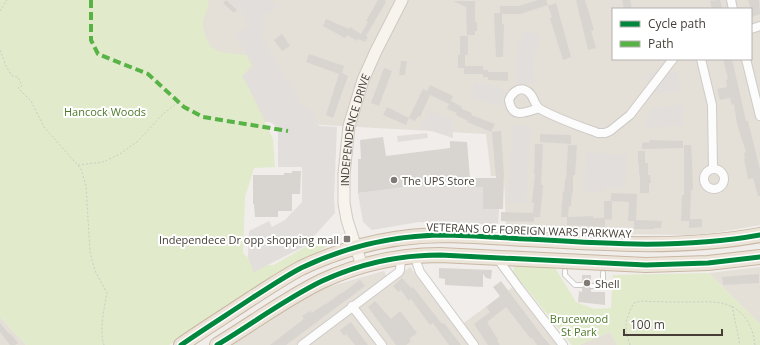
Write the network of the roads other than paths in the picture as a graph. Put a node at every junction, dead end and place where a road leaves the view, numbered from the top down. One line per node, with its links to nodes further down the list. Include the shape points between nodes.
1 (402, 0): 10 (main road, INDEPENDENCE DRIVE, via 363,80 349,126 344,203)
2 (672, 60): 5 (street, via 630,115 605,133 598,133)
3 (701, 60): 7 (street, via 712,105)
4 (746, 60): 6 (street)
5 (538, 108)
6 (760, 116)
7 (713, 169)
8 (760, 235): 9 (highway, VETERANS OF FOREIGN WARS PARKWAY, via 662,245)
9 (534, 240): 10 (highway, VETERANS OF FOREIGN WARS PARKWAY, via 428,235); 15 (highway)
10 (356, 247): 16 (main road, INDEPENDENCE DRIVE); 22 (highway, VETERANS OF FOREIGN WARS PARKWAY, via 294,272)
11 (417, 256): 13 (highway); 14 (highway); 26 (street, via 420,272)
12 (760, 256): 15 (highway, via 708,263 659,265)
13 (402, 257): 16 (highway); 21 (street, via 398,272)
14 (497, 258): 15 (highway); 27 (street)
15 (532, 259)
16 (362, 266): 23 (highway, via 326,279)
17 (565, 271): 19 (lane, via 565,275 575,285)
18 (603, 273): 20 (lane, via 603,286)
19 (582, 285)
20 (591, 286)
21 (352, 306): 24 (street); 25 (street)
22 (181, 345)
23 (217, 345)
24 (302, 345)
25 (382, 345)
26 (474, 345)
27 (563, 345)

